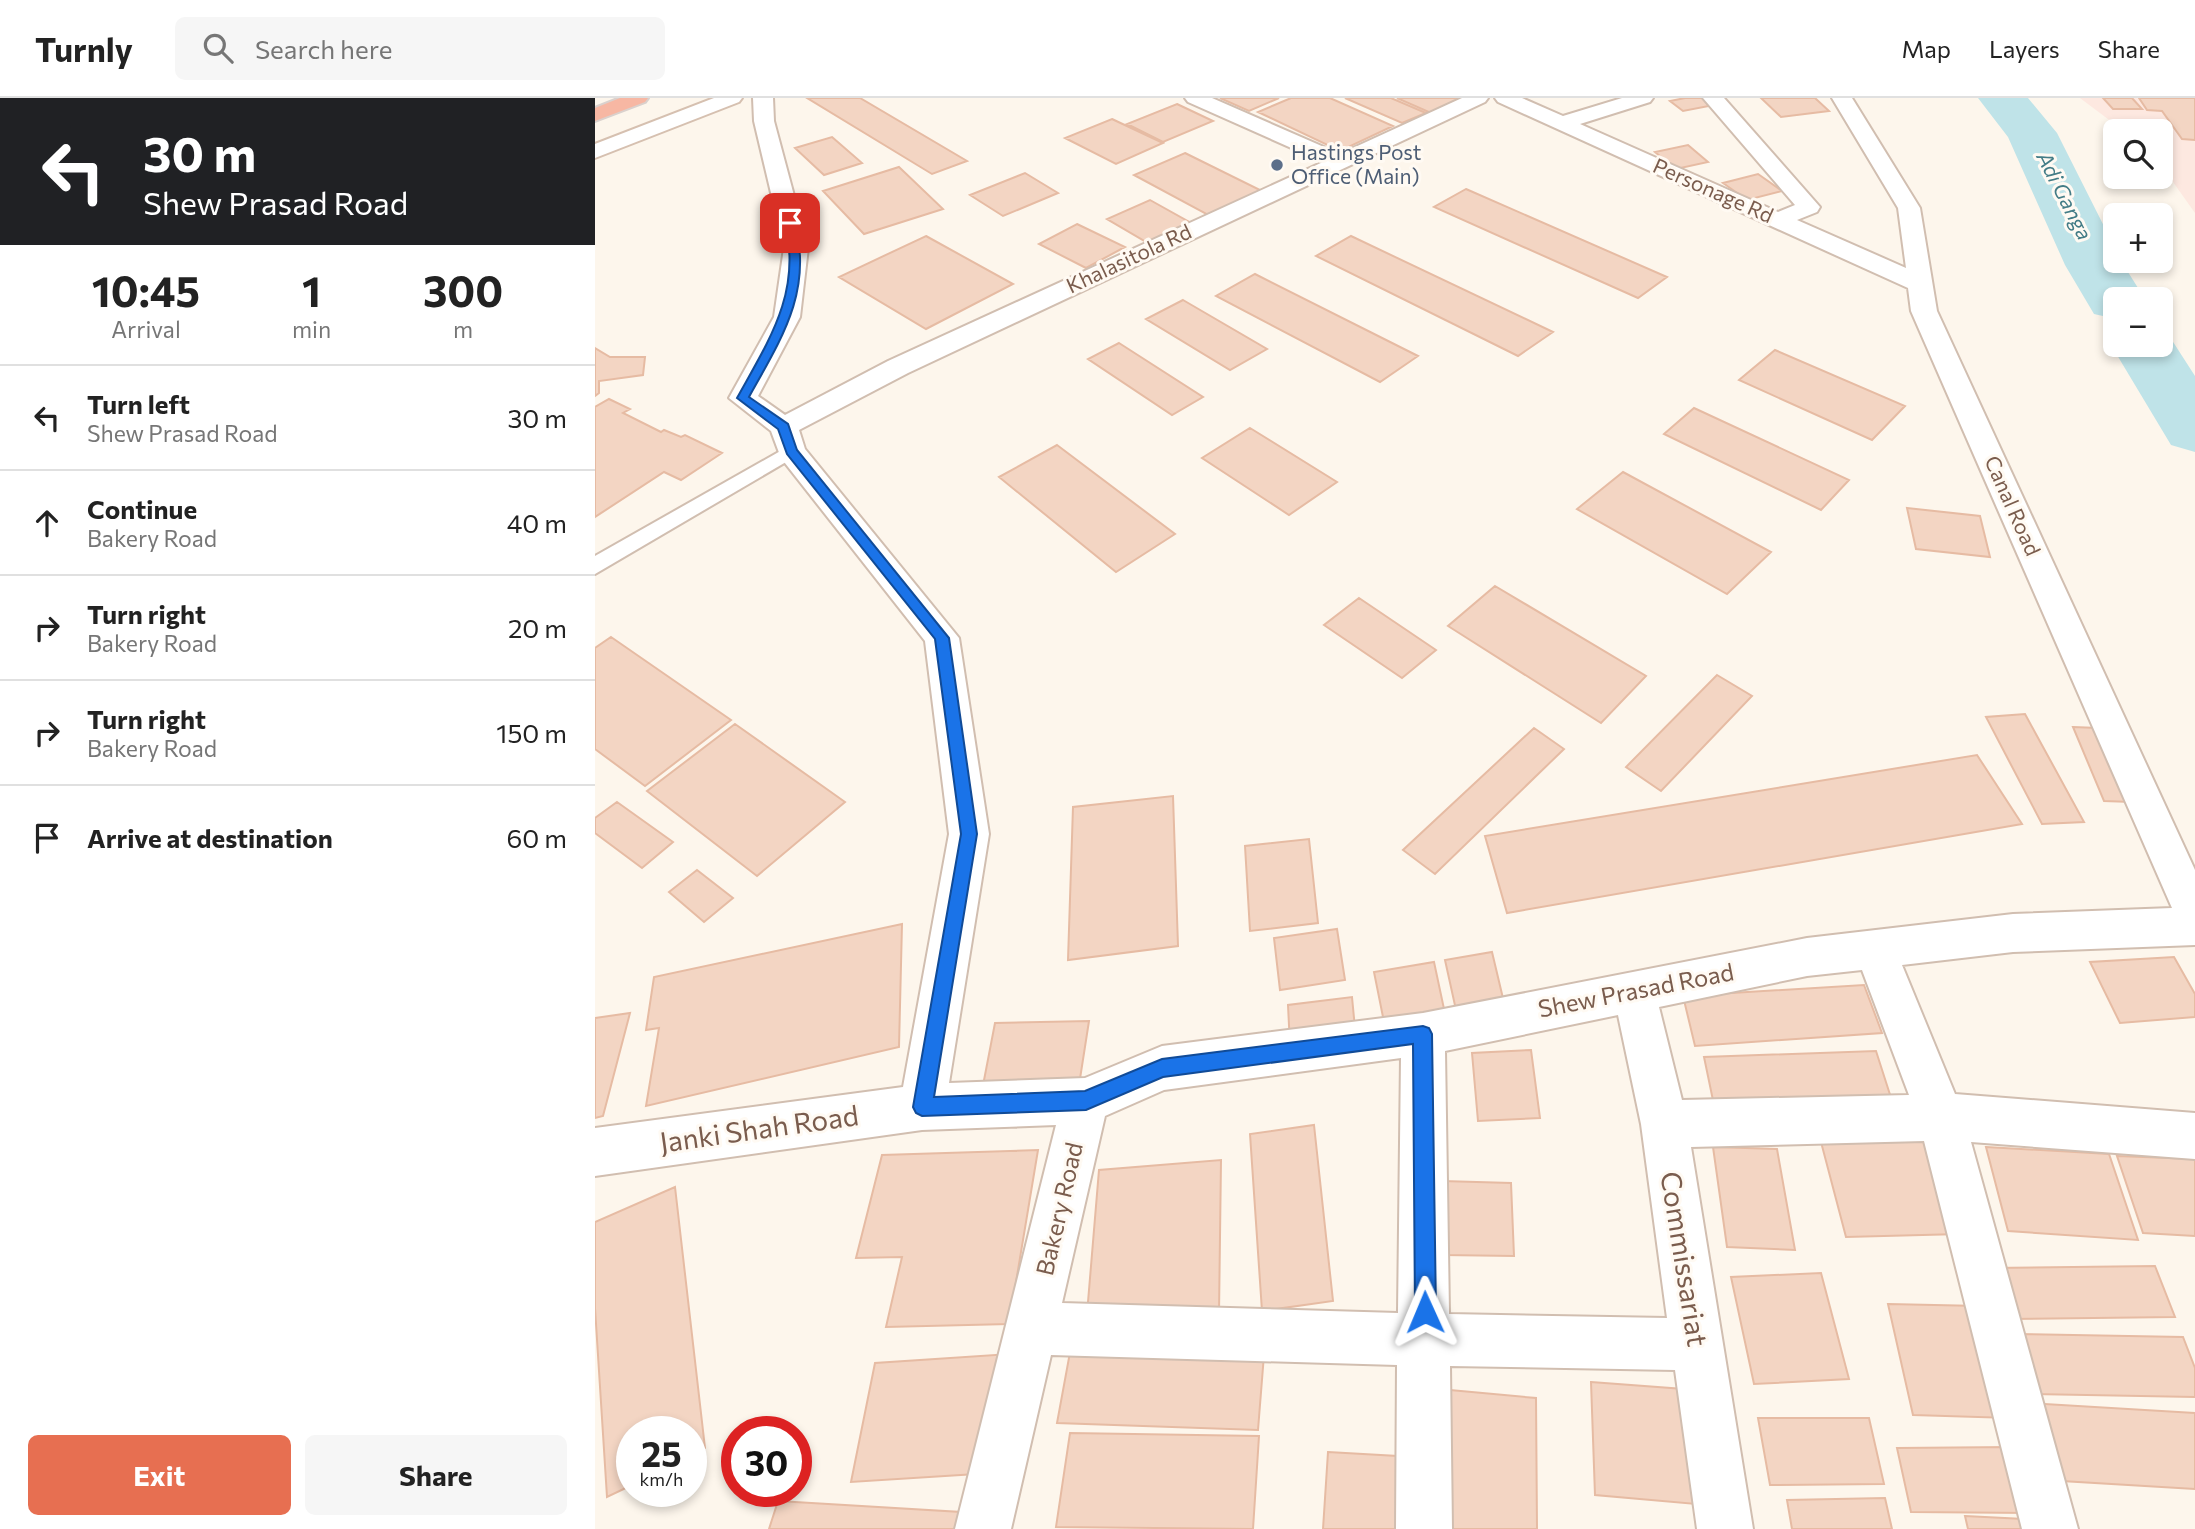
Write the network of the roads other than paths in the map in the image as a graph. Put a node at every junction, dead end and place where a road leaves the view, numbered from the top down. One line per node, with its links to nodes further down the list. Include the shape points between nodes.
1 (638, 98): 10 (highway)
2 (731, 98): 12 (street)
3 (763, 98): 16 (street, via 764,121 796,248 787,317 743,398)
4 (1195, 98): 13 (street)
5 (1478, 98): 13 (street, Khalasitola Rd)
6 (1505, 98): 11 (street, Personage Rd)
7 (1643, 98): 11 (street)
8 (1713, 98): 14 (street, via 1808,207)
9 (1842, 98): 15 (street, Canal Road, via 1909,208)
10 (595, 115)
11 (1562, 123): 14 (street, Personage Rd)
12 (595, 152)
13 (1341, 162): 16 (street, Khalasitola Rd, via 911,361)
14 (1777, 220): 15 (street, Personage Rd)
15 (1920, 284): 18 (street, Canal Road, via 1924,311)
16 (787, 439): 17 (lane); 24 (street, via 942,638 969,834)
17 (595, 566)
18 (2195, 914)
19 (2195, 926): 20 (street, Shew Prasad Road, via 2014,933)
20 (1875, 949): 21 (street, Shew Prasad Road, via 1807,957); 25 (street)
21 (1635, 990): 22 (street, Shew Prasad Road); 26 (street, Commissariat)
22 (1423, 1034): 23 (street, Shew Prasad Road, via 1162,1068); 30 (street)
23 (1086, 1101): 24 (street); 29 (street, Bakery Road)
24 (922, 1107): 28 (street, Janki Shah Road)
25 (1941, 1117): 26 (street); 27 (street); 35 (street)
26 (1664, 1124): 31 (street, Commissariat)
27 (2195, 1136)
28 (595, 1152)
29 (1031, 1329): 30 (street); 32 (street, Bakery Road)
30 (1426, 1340): 31 (street); 33 (street)
31 (1697, 1344): 34 (street, Commissariat)
32 (983, 1529)
33 (1424, 1529)
34 (1725, 1529)
35 (2050, 1529)

